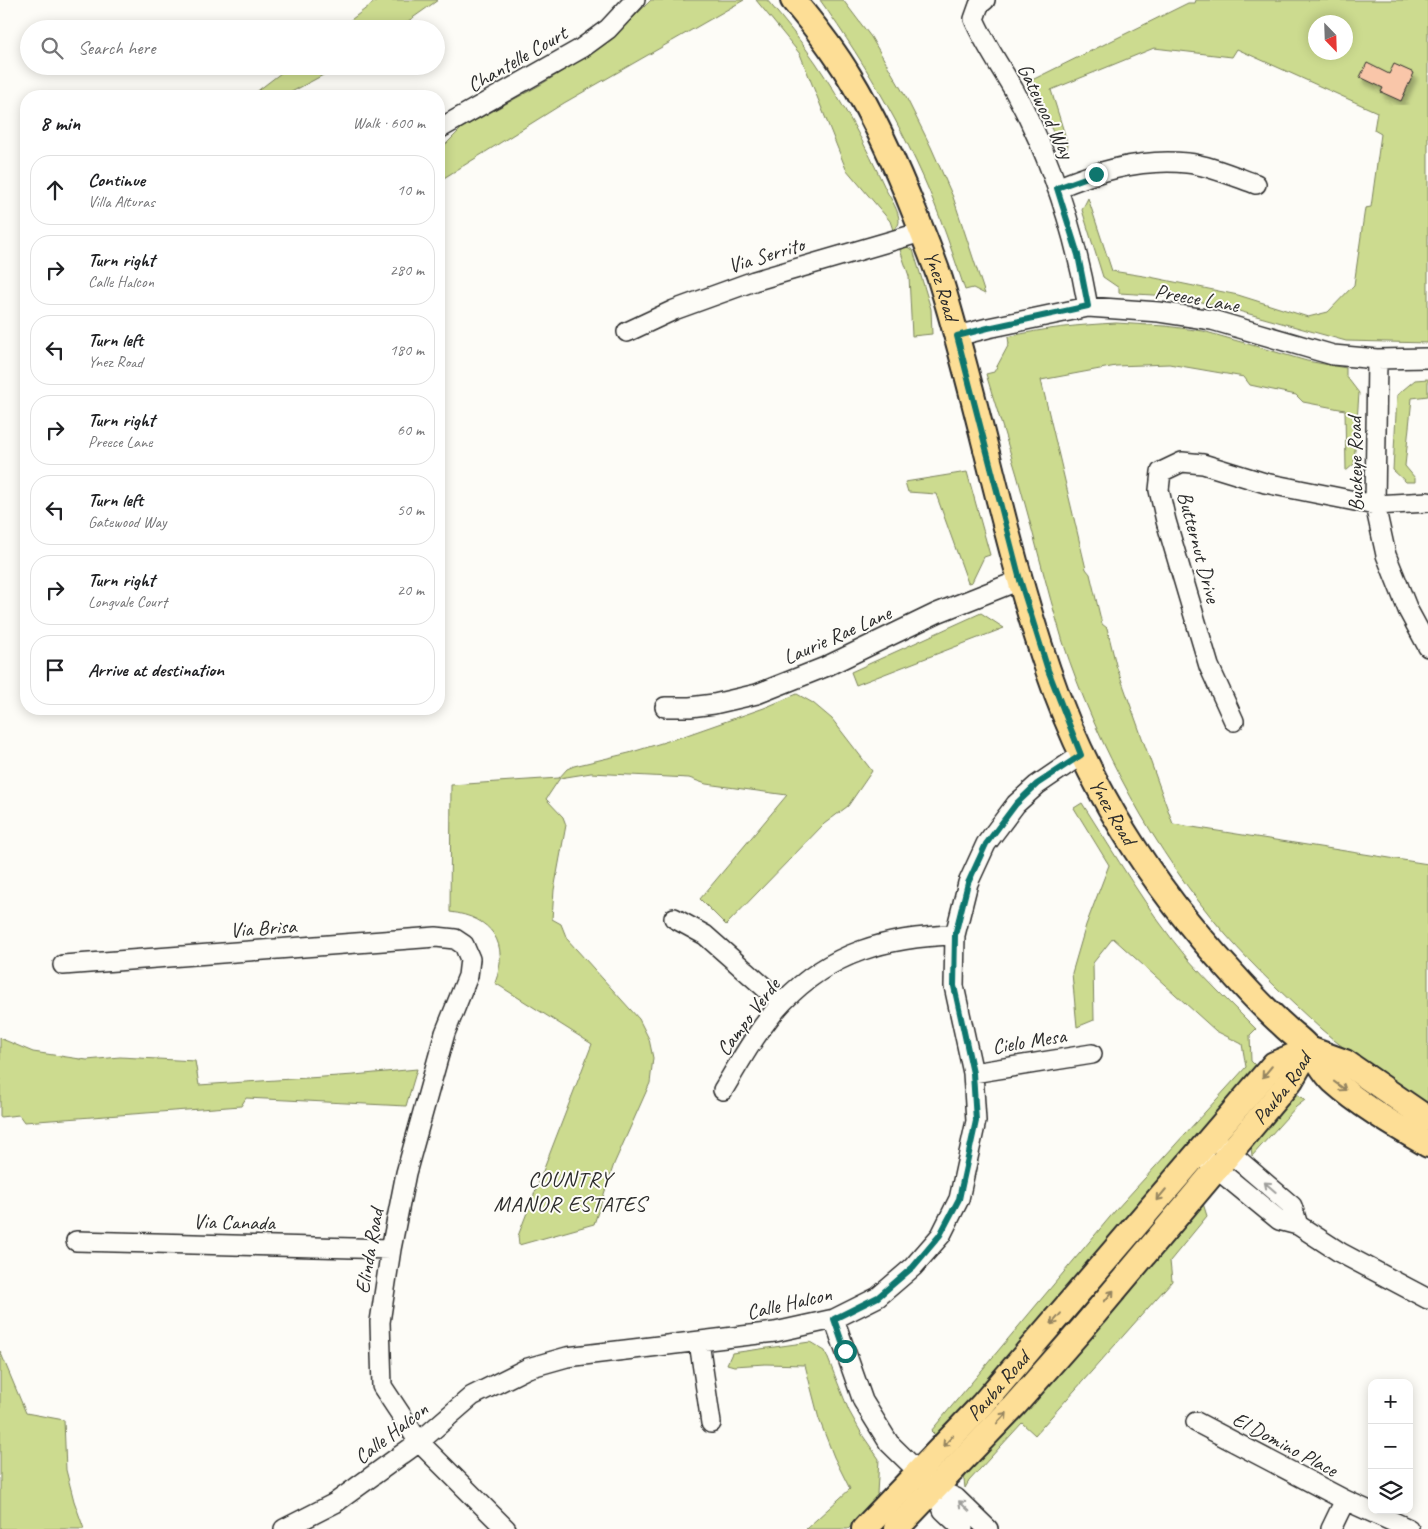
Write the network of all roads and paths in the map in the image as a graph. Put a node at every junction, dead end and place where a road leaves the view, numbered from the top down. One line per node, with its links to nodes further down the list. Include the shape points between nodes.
1 (635, 0): 4 (street, Chantelle Court, via 608,29 582,48)
2 (793, 0): 7 (main road, Ynez Road, via 848,75 903,182)
3 (985, 0): 6 (street, Gatewood Way, via 979,5 974,19 1030,123)
4 (445, 126)
5 (1256, 184): 6 (street, via 1188,163 1155,163 1115,168)
6 (1057, 188): 8 (street, Gatewood Way, via 1078,255)
7 (922, 232): 9 (street, Via Serrito, via 754,281 674,310); 10 (main road, Ynez Road)
8 (1088, 306): 10 (street, Preece Lane); 12 (street, Preece Lane, via 1212,320 1333,355)
9 (627, 332)
10 (957, 336): 15 (main road, Ynez Road)
11 (1428, 358): 12 (street, Preece Lane)
12 (1377, 359): 14 (street, Buckeye Road)
13 (1428, 502): 14 (street, Butternut Drive)
14 (1375, 505): 16 (street, Buckeye Road, via 1386,555 1408,610); 18 (street, Butternut Drive, via 1264,483 1204,464 1182,462 1161,472 1159,490 1166,521 1209,666)
15 (1020, 580): 17 (street, Laurie Rae Lane, via 937,613 825,667 757,694 714,704); 19 (main road, Ynez Road, via 1048,670)
16 (1428, 647)
17 (665, 707)
18 (1234, 721)
19 (1081, 755): 21 (street, Calle Halcon, via 1037,784 1016,804 986,844 968,883); 25 (main road, Ynez Road, via 1156,882 1231,973)
20 (674, 918): 24 (street, via 705,935)
21 (955, 935): 24 (street, Campo Verde, via 890,941 859,951 822,968); 27 (street, Calle Halcon, via 954,986)
22 (464, 945): 23 (street, Via Brisa, via 455,939 436,937); 34 (street, Elinda Road, via 470,959 468,976 445,1033 406,1173)
23 (63, 965)
24 (782, 1003): 28 (street, Campo Verde, via 747,1050)
25 (1309, 1049): 29 (main road, Ynez Road, via 1345,1062); 30 (main road, Pauba Road, one-way to 30, via 1274,1064); 31 (main road, Ynez Road, one-way to 31, via 1331,1080); 32 (main road, Pauba Road, via 1291,1080)
26 (1092, 1054): 27 (street, Cielo Mesa)
27 (973, 1073): 36 (street, Calle Halcon, via 976,1121 959,1199 940,1235 913,1267 878,1297)
28 (723, 1090)
29 (1428, 1119)
30 (1205, 1145): 32 (street); 41 (main road, Pauba Road, one-way to 41, via 982,1405)
31 (1428, 1146)
32 (1224, 1161): 35 (street, via 1279,1220 1298,1224 1341,1253); 42 (main road, Pauba Road, one-way to 32, via 1081,1330)
33 (76, 1241): 34 (street, Via Canada)
34 (391, 1249): 40 (street, Elinda Road, via 380,1322 382,1386)
35 (1428, 1299)
36 (834, 1319): 37 (street, Calle Halcon, via 775,1332); 41 (street, via 863,1401 889,1443)
37 (699, 1342): 39 (street); 40 (street, Calle Halcon, via 567,1357 528,1368 472,1396)
38 (1196, 1422): 43 (street, El Domino Place)
39 (711, 1423)
40 (419, 1442): 44 (street, Calle Halcon, via 335,1503); 45 (street, Elinda Road)
41 (918, 1473): 42 (street); 46 (main road, Pauba Road)
42 (936, 1489): 47 (main road, Pauba Road); 48 (street, via 943,1510); 49 (street, one-way to 42, via 956,1498)
43 (1345, 1500): 50 (street); 51 (street, El Domino Place)
44 (284, 1529)
45 (506, 1529)
46 (864, 1529)
47 (896, 1529)
48 (963, 1529)
49 (988, 1529)
50 (1332, 1529)
51 (1409, 1529)

